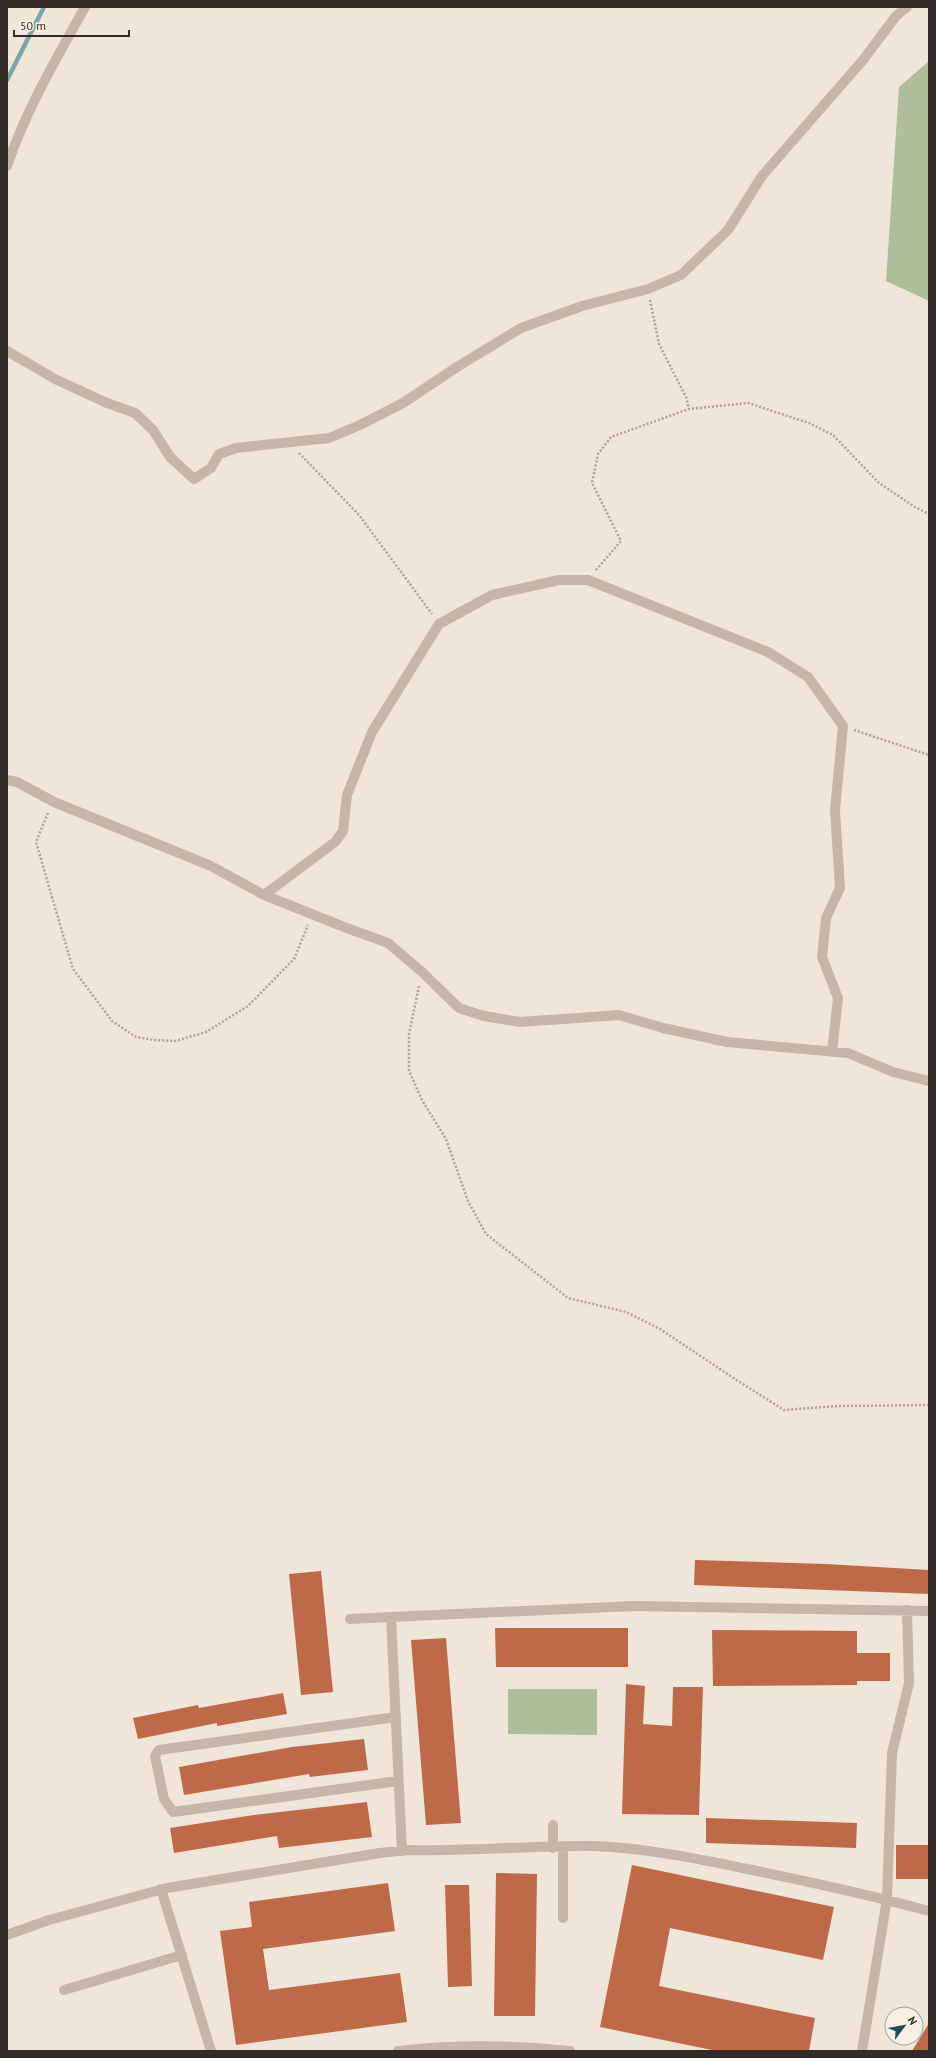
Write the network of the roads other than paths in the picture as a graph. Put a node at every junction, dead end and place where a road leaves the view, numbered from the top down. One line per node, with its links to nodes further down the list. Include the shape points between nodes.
1 (85, 7): 3 (street, via 42,82 15,141)
2 (907, 7): 4 (street, via 896,16 863,60 762,176 728,230 681,275 648,289 582,306 521,328 403,403 329,438 236,448 219,454 211,468 194,479 170,457 153,430 136,413 107,403 55,379)
3 (7, 166)
4 (7, 351)
5 (7, 780): 6 (street, via 17,782 54,802 211,866)
6 (264, 895): 7 (street, via 388,943 459,1008 484,1016 520,1022 619,1015 662,1028 727,1042); 7 (street, via 335,842 343,831 347,795 372,732 439,624 492,595 558,580 588,580 768,652 808,677 843,726 835,810 840,888 826,918 822,957 838,998)
7 (832, 1052): 8 (street, via 848,1053 893,1072)
8 (929, 1081)
9 (908, 1610): 10 (street); 11 (street, via 634,1606); 19 (street, via 909,1683 892,1753)
10 (929, 1611)
11 (391, 1617): 12 (street); 13 (street)
12 (350, 1619)
13 (396, 1717): 14 (street); 14 (street, via 159,1750 155,1756 164,1799 174,1812)
14 (398, 1781): 17 (street)
15 (553, 1825): 16 (street)
16 (558, 1848): 17 (street); 19 (street, via 594,1846 717,1862); 21 (street)
17 (402, 1851): 18 (street)
18 (161, 1889): 22 (street); 23 (street)
19 (887, 1899): 20 (street); 28 (street)
20 (929, 1911)
21 (563, 1918)
22 (7, 1934)
23 (182, 1955): 24 (street); 25 (street)
24 (64, 1990)
25 (211, 2051)
26 (398, 2051): 27 (street, via 470,2046)
27 (570, 2051)
28 (862, 2051)

